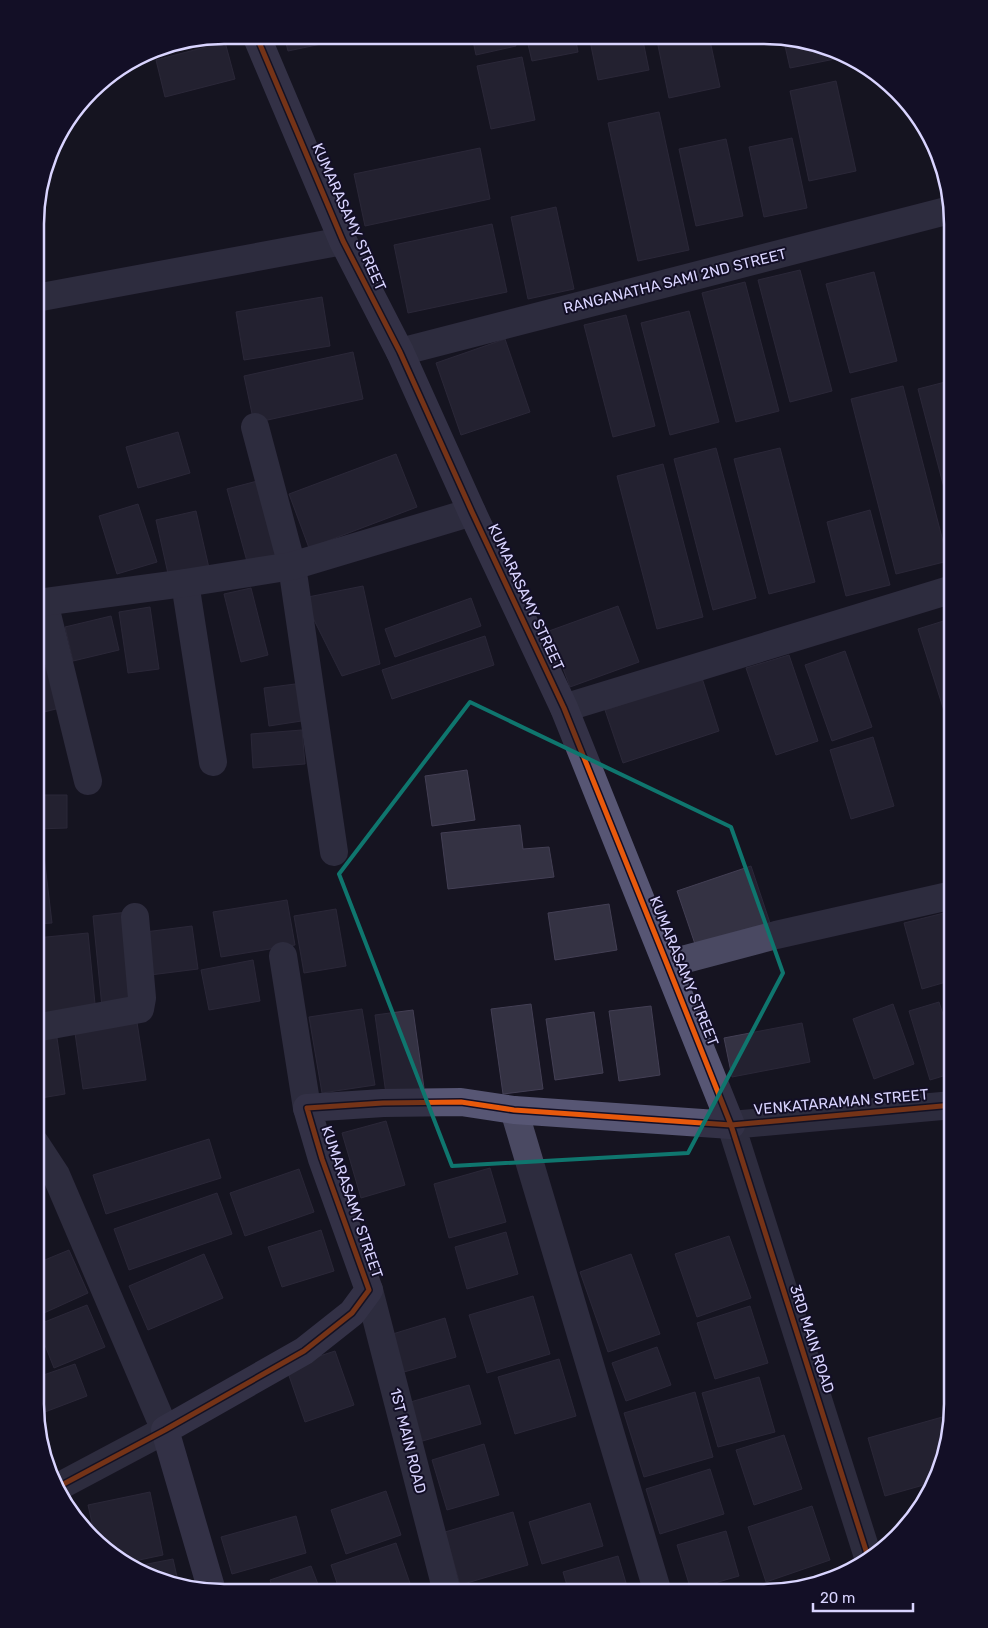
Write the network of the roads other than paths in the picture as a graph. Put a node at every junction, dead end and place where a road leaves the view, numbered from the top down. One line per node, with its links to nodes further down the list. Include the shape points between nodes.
1 (260, 44): 3 (street, KUMARASAMY STREET)
2 (944, 212): 5 (street, RANGANATHA SAMI 2ND STREET)
3 (343, 241): 4 (street); 5 (street, KUMARASAMY STREET)
4 (44, 297)
5 (400, 352): 7 (street, KUMARASAMY STREET)
6 (255, 427): 8 (street)
7 (472, 512): 8 (street); 13 (street, KUMARASAMY STREET)
8 (292, 566): 9 (street); 16 (street)
9 (185, 583): 11 (street); 14 (street)
10 (944, 591): 13 (street)
11 (44, 603)
12 (44, 619): 15 (street)
13 (564, 708): 20 (street, KUMARASAMY STREET)
14 (213, 762)
15 (88, 780)
16 (334, 852)
17 (944, 897): 20 (street, via 776,935)
18 (135, 917): 21 (street, via 142,998 140,1009)
19 (284, 956): 23 (street)
20 (668, 964): 25 (street, KUMARASAMY STREET)
21 (44, 1027)
22 (944, 1105): 25 (street, VENKATARAMAN STREET)
23 (307, 1108): 24 (street, KUMARASAMY STREET, via 461,1102); 27 (street, KUMARASAMY STREET)
24 (514, 1110): 25 (street, KUMARASAMY STREET); 33 (street)
25 (732, 1125): 30 (street, 3RD MAIN ROAD)
26 (44, 1157): 28 (street, via 56,1175)
27 (369, 1290): 28 (street, KUMARASAMY STREET, via 352,1313 304,1350); 32 (street, 1ST MAIN ROAD)
28 (165, 1430): 29 (street); 31 (street)
29 (62, 1485)
30 (867, 1552)
31 (210, 1584)
32 (445, 1584)
33 (655, 1584)

